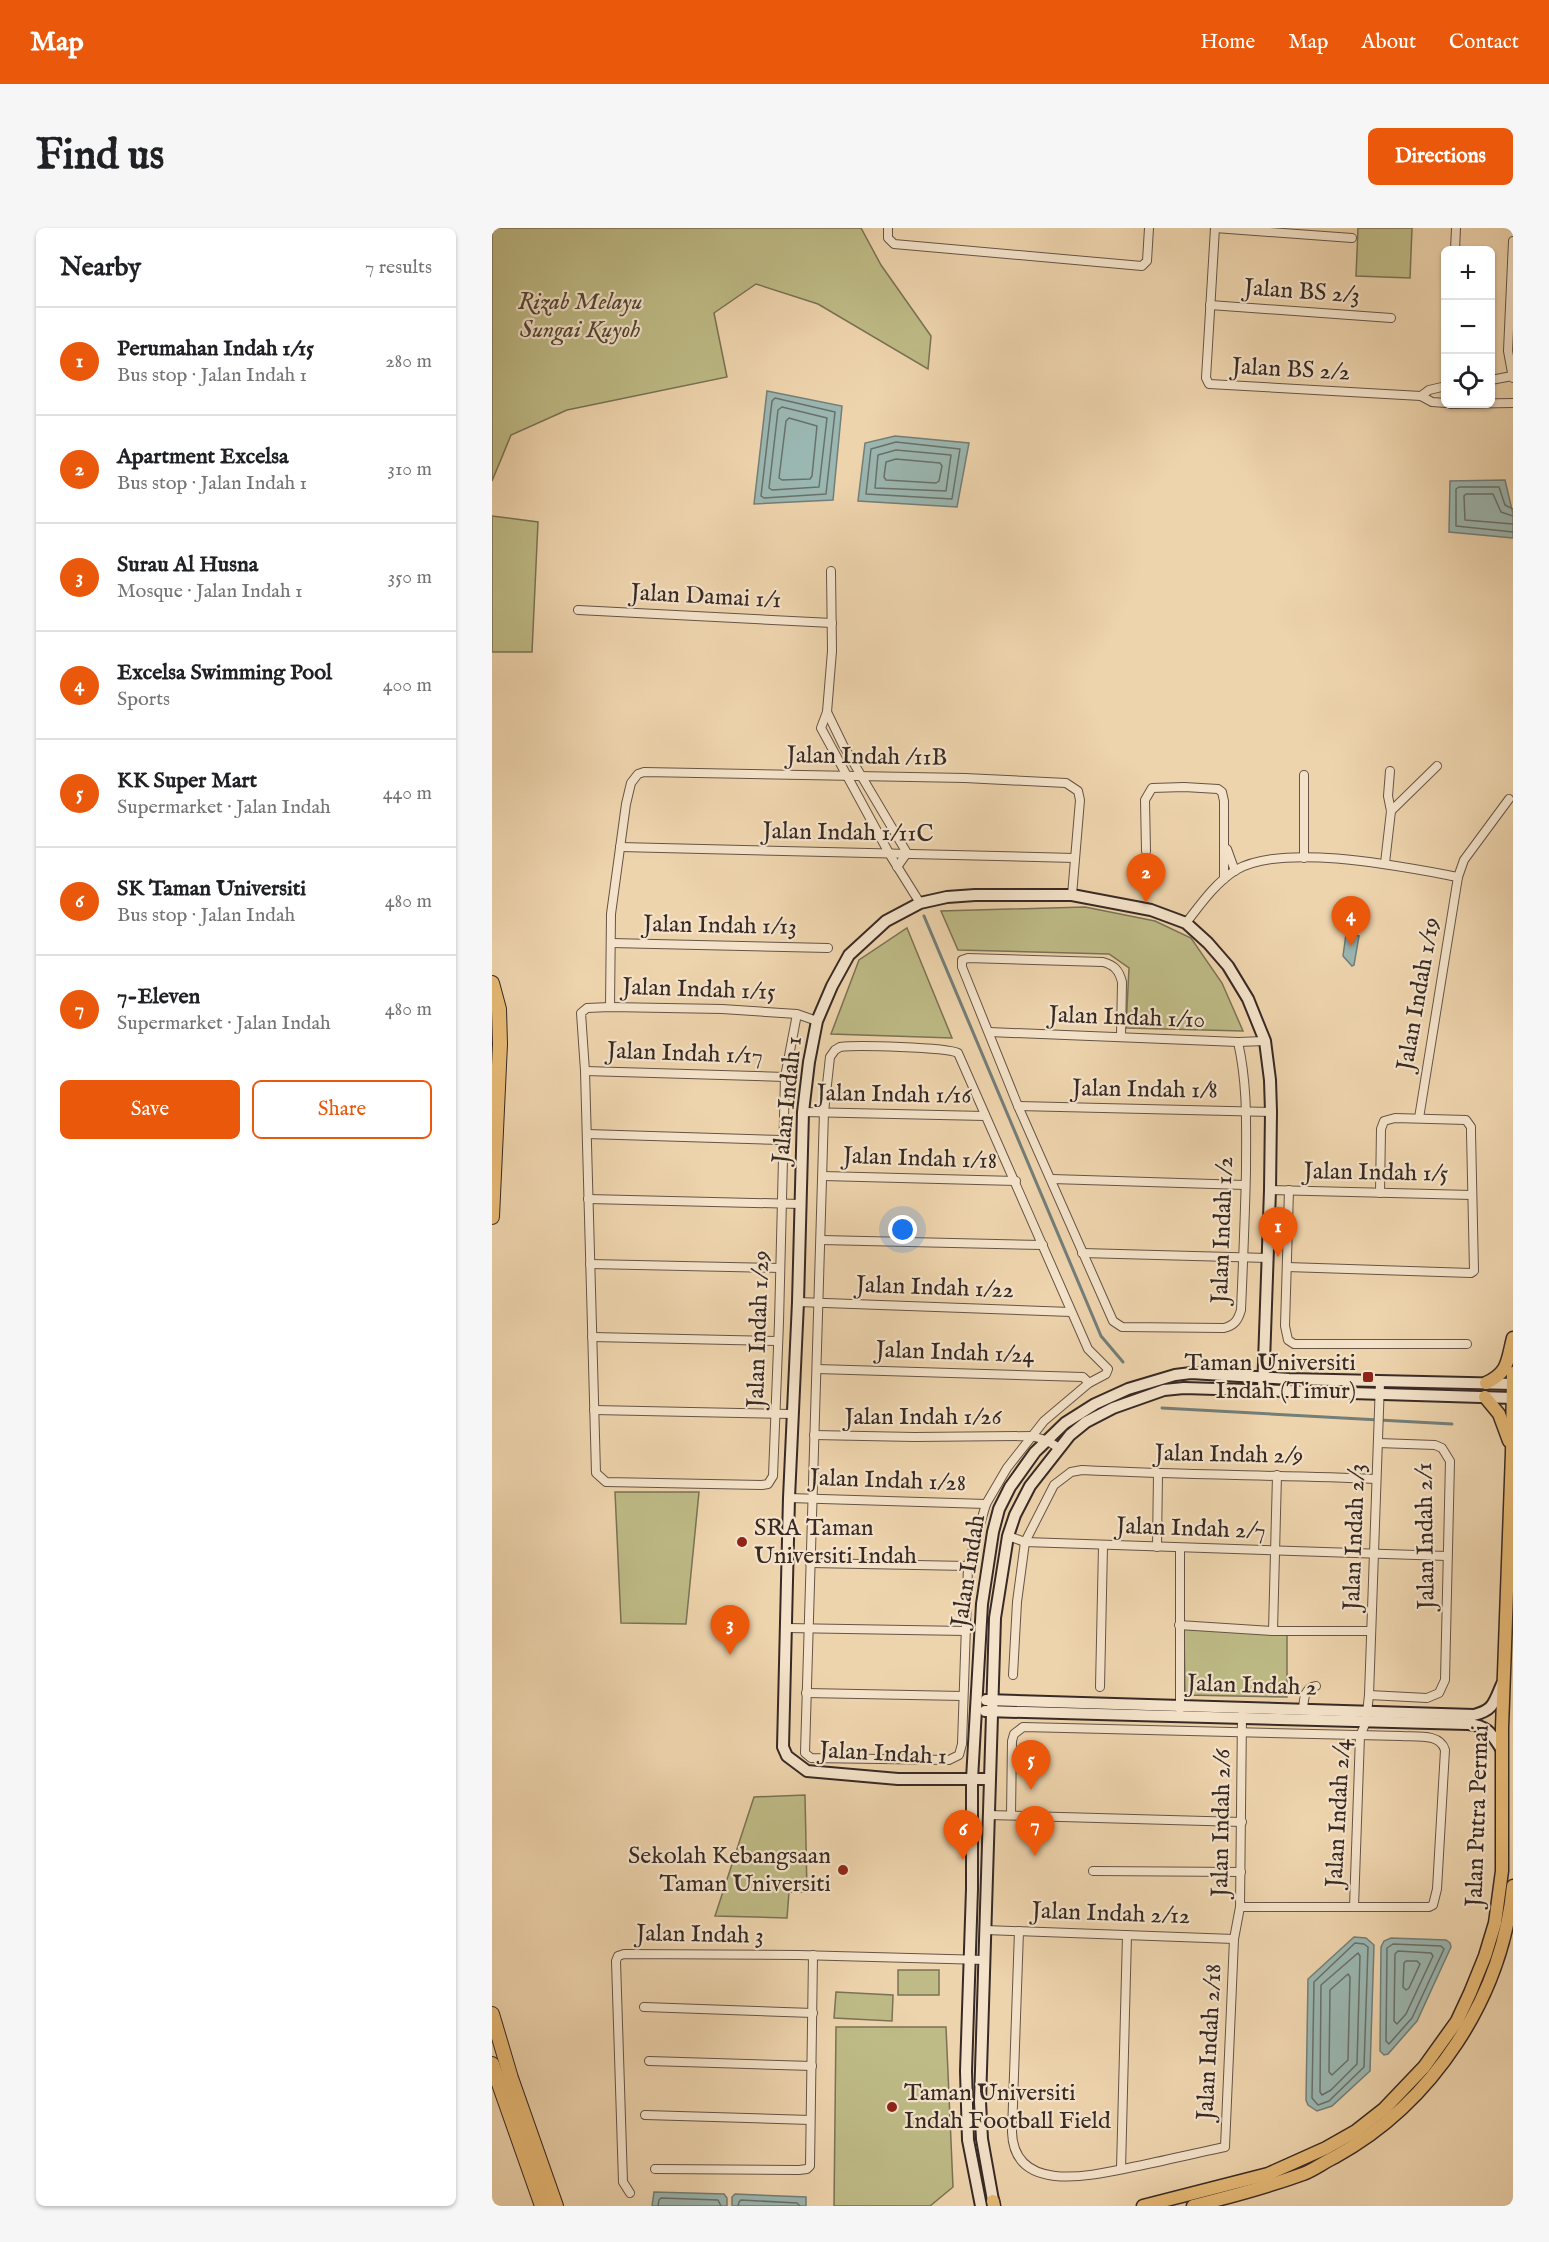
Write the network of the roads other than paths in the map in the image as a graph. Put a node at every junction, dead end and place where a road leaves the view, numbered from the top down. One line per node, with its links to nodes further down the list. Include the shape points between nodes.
1 (888, 228): 2 (street, via 888,238 894,244 1134,266 1147,264)
2 (1149, 228)
3 (1215, 228): 5 (street); 8 (street, Jalan BS 2/2)
4 (1456, 228): 7 (street)
5 (1352, 238)
6 (1513, 241): 10 (street, via 1508,351)
7 (1455, 246)
8 (1210, 305): 9 (street, Jalan BS 2/3); 13 (street, Jalan BS 2/2, via 1206,378 1209,384)
9 (1391, 318)
10 (1513, 377): 11 (street)
11 (1495, 379)
12 (1441, 388): 13 (street)
13 (1421, 396): 14 (street)
14 (1441, 403)
15 (1495, 403): 16 (street)
16 (1513, 403)
17 (831, 571): 19 (street)
18 (578, 610): 19 (street, Jalan Damai 1/1)
19 (832, 623): 20 (street)
20 (827, 712): 24 (street, via 821,728); 25 (street)
21 (1437, 766): 27 (street)
22 (1390, 771): 27 (street)
23 (1304, 775): 34 (street)
24 (847, 777): 25 (street, Jalan Indah /11B); 29 (street, Jalan Indah /11B, via 644,772 634,778 628,789); 32 (street)
25 (863, 777): 31 (street); 33 (street, Jalan Indah /11B, via 1066,783 1078,791 1080,800)
26 (1509, 799): 38 (street, Jalan Indah 1/19, via 1464,860)
27 (1391, 811): 35 (street)
28 (1224, 842): 30 (street, via 1222,792 1156,787 1145,800); 37 (street); 39 (street)
29 (620, 846): 32 (street, Jalan Indah 1/11C); 43 (street)
30 (1146, 851)
31 (907, 853): 32 (street, Jalan Indah 1/11C); 33 (street, Jalan Indah 1/11C); 36 (street)
32 (890, 855): 36 (street)
33 (1074, 858): 40 (street)
34 (1304, 858): 35 (street); 37 (street, via 1258,862)
35 (1385, 863): 38 (street)
36 (897, 867): 41 (street)
37 (1235, 871): 39 (street)
38 (1458, 877): 61 (street, Jalan Indah 1/19)
39 (1224, 879): 42 (street)
40 (1072, 895): 41 (street, Jalan Indah 1, via 975,895); 42 (street, Jalan Indah 1, via 1151,910)
41 (920, 903): 48 (street, Jalan Indah 1, via 886,921 849,955)
42 (1186, 923): 51 (street, Jalan Indah 1, via 1228,966 1248,999)
43 (611, 943): 44 (street, Jalan Indah 1/13); 46 (street)
44 (828, 948)
45 (492, 983): 75 (highway, via 500,1044)
46 (610, 1007): 47 (street, Jalan Indah 1/15); 53 (street, Jalan Indah 1/15, via 587,1008 581,1013)
47 (797, 1014): 48 (street, Jalan Indah 1/15); 54 (street, Jalan Indah 1/29)
48 (817, 1021): 56 (street, Jalan Indah 1)
49 (988, 1032): 50 (street, Jalan Indah 1/10); 50 (street, via 962,967 962,960 968,958 1110,964 1122,981); 55 (street)
50 (1121, 1037): 52 (street, Jalan Indah 1/10)
51 (1264, 1041): 52 (street, Jalan Indah 1/10); 59 (street, Jalan Indah 1)
52 (1238, 1042): 58 (street, Jalan Indah 1/2)
53 (585, 1071): 54 (street, Jalan Indah 1/17); 62 (street)
54 (785, 1077): 63 (street, Jalan Indah 1/29)
55 (1018, 1106): 58 (street, Jalan Indah 1/8); 65 (street)
56 (803, 1112): 57 (street, Jalan Indah 1/16); 74 (street, Jalan Indah 1)
57 (824, 1112): 60 (street, Jalan Indah 1/16); 60 (street, via 830,1057 835,1050 845,1047 958,1053); 64 (street)
58 (1247, 1112): 59 (street, Jalan Indah 1/8); 67 (street, Jalan Indah 1/2)
59 (1271, 1112): 68 (street, Jalan Indah 1)
60 (985, 1116): 66 (street)
61 (1419, 1118): 70 (street, via 1388,1119 1382,1125); 71 (street, Jalan Indah 1/5, via 1466,1120 1471,1127)
62 (586, 1134): 63 (street); 72 (street)
63 (782, 1140): 73 (street, Jalan Indah 1/29)
64 (823, 1176): 66 (street, Jalan Indah 1/18); 76 (street)
65 (1052, 1179): 67 (street); 78 (street)
66 (1016, 1181): 77 (street)
67 (1245, 1185): 79 (street, Jalan Indah 1/2)
68 (1270, 1190): 69 (street, Jalan Indah 1/5); 80 (street, Jalan Indah 1)
69 (1289, 1191): 70 (street, Jalan Indah 1/5); 82 (street)
70 (1380, 1193): 71 (street, Jalan Indah 1/5)
71 (1472, 1195): 82 (street, via 1475,1268 1471,1272)
72 (588, 1198): 73 (street); 81 (street)
73 (782, 1203): 74 (street); 83 (street, Jalan Indah 1/29)
74 (800, 1204): 84 (street, Jalan Indah 1)
75 (492, 1217)
76 (821, 1240): 77 (street); 85 (street)
77 (1042, 1245): 86 (street)
78 (1082, 1253): 79 (street); 79 (street, Jalan Indah 1/2, via 1111,1316 1122,1327 1233,1326 1241,1310)
79 (1245, 1256): 80 (street)
80 (1268, 1258): 93 (street, Jalan Indah 1)
81 (590, 1264): 83 (street); 87 (street)
82 (1287, 1267): 90 (street, via 1285,1326 1288,1340 1294,1344)
83 (780, 1268): 89 (street, Jalan Indah 1/29)
84 (798, 1302): 85 (street, Jalan Indah 1/22); 104 (street, Jalan Indah 1)
85 (819, 1303): 86 (street, Jalan Indah 1/22); 91 (street)
86 (1071, 1312): 95 (street, via 1088,1349 1108,1369)
87 (592, 1337): 89 (street); 102 (street)
88 (1513, 1338): 96 (main road, via 1503,1371)
89 (778, 1341): 103 (street, Jalan Indah 1/29)
90 (1467, 1344)
91 (817, 1369): 95 (street, Jalan Indah 1/24, via 1071,1377 1085,1378); 105 (street)
92 (1513, 1373): 97 (main road, Jalan Putra Permai)
93 (1262, 1377): 94 (street, Jalan Indah); 98 (street, Jalan Indah 1); 107 (street, Jalan Indah, via 1191,1373 1156,1380 1095,1404)
94 (1380, 1382): 96 (street, Jalan Indah); 99 (street, Jalan Indah 2/3)
95 (1089, 1383): 106 (street)
96 (1486, 1383): 97 (street, Jalan Indah)
97 (1513, 1384): 101 (main road, Jalan Putra Permai)
98 (1263, 1391): 99 (street, Jalan Indah); 109 (street, Jalan Indah, via 1164,1390 1086,1422)
99 (1381, 1394): 100 (street, Jalan Indah); 108 (street, Jalan Indah 2/3)
100 (1485, 1397): 101 (street, Jalan Indah); 110 (main road, via 1499,1414)
101 (1513, 1398): 110 (main road, Jalan Putra Permai)
102 (594, 1410): 103 (street); 103 (street, Jalan Indah 1/29, via 596,1473 606,1482 768,1484 773,1476)
103 (776, 1414): 104 (street)
104 (792, 1414): 114 (street, Jalan Indah 1)
105 (814, 1435): 106 (street, Jalan Indah 1/26); 115 (street)
106 (1031, 1436): 107 (street, Jalan Indah 1/26); 116 (street)
107 (1046, 1440): 109 (street, Jalan Indah 1/26); 140 (street, Jalan Indah, via 1010,1487 999,1509 982,1604)
108 (1378, 1443): 113 (street, Jalan Indah 2/3); 124 (street, Jalan Indah 2/1, via 1436,1445 1448,1454)
109 (1059, 1448): 117 (street, Jalan Indah, via 1030,1486)
110 (1512, 1453): 134 (main road, Jalan Putra Permai)
111 (1158, 1474): 112 (street, Jalan Indah 2/9); 118 (street, Jalan Indah 2/9, via 1071,1472 1054,1485); 120 (street)
112 (1276, 1475): 113 (street, Jalan Indah 2/9); 122 (street)
113 (1375, 1479): 123 (street, Jalan Indah 2/3)
114 (789, 1498): 115 (street, Jalan Indah 1/28); 128 (street, Jalan Indah 1)
115 (812, 1498): 116 (street, Jalan Indah 1/28); 125 (street)
116 (986, 1503): 126 (street)
117 (1008, 1536): 118 (street, Jalan Indah 2/7); 141 (street, Jalan Indah, via 995,1618)
118 (1025, 1542): 119 (street, Jalan Indah 2/7); 133 (street)
119 (1103, 1546): 120 (street, Jalan Indah 2/7); 136 (street)
120 (1157, 1547): 121 (street, Jalan Indah 2/7)
121 (1180, 1548): 122 (street, Jalan Indah 2/7); 127 (street)
122 (1275, 1551): 123 (street, Jalan Indah 2/7); 131 (street)
123 (1374, 1553): 124 (street, Jalan Indah 2/7); 132 (street, Jalan Indah 2/3)
124 (1448, 1556): 138 (street, Jalan Indah 2/1, via 1443,1688 1427,1698)
125 (810, 1563): 126 (street); 129 (street)
126 (968, 1566): 130 (street)
127 (1179, 1625): 131 (street); 143 (street)
128 (786, 1628): 129 (street); 149 (street, Jalan Indah 1, via 783,1746 798,1766 807,1771 898,1779)
129 (807, 1628): 130 (street); 137 (street)
130 (966, 1631): 139 (street)
131 (1273, 1631): 132 (street)
132 (1371, 1631): 138 (street, Jalan Indah 2/3)
133 (1013, 1675)
134 (1504, 1678): 145 (street, Jalan Indah 2, via 1491,1708 1480,1713); 148 (main road, Jalan Putra Permai)
135 (1316, 1686): 142 (street, via 1306,1692)
136 (1100, 1687)
137 (806, 1693): 139 (street); 139 (street, via 805,1753 811,1758 949,1760 961,1750)
138 (1369, 1695): 145 (street, Jalan Indah 2/3)
139 (963, 1696)
140 (976, 1705): 141 (street, Jalan Indah 2); 149 (street, Jalan Indah)
141 (992, 1705): 143 (street, Jalan Indah 2); 150 (street, Jalan Indah)
142 (1303, 1709): 144 (street, Jalan Indah 2); 145 (street, Jalan Indah 2)
143 (1181, 1710): 144 (street, Jalan Indah 2)
144 (1242, 1713): 145 (street, Jalan Indah 2); 146 (street, Jalan Indah 2/6)
145 (1367, 1716): 147 (street, Jalan Indah 2/4); 148 (street, Jalan Indah 2, via 1482,1726)
146 (1242, 1734): 147 (street); 152 (street, via 1029,1726 1017,1730 1012,1741); 153 (street, Jalan Indah 2/6)
147 (1360, 1736): 160 (street, Jalan Indah 2/4); 160 (street, via 1440,1740 1445,1750 1433,1905)
148 (1502, 1750): 182 (main road, Jalan Putra Permai, via 1502,1870 1495,1923 1466,2003 1424,2067 1384,2109 1326,2148 1268,2174)
149 (972, 1779): 150 (street, Jalan Indah 1); 158 (street, Jalan Indah)
150 (989, 1779): 151 (street, Jalan Indah)
151 (988, 1815): 152 (street); 157 (street, Jalan Indah)
152 (1011, 1815): 153 (street)
153 (1242, 1822): 155 (street, Jalan Indah 2/6)
154 (1093, 1871): 155 (street)
155 (1241, 1872): 159 (street, Jalan Indah 2/6)
156 (1513, 1886): 183 (main road, Jalan Putra Permai, via 1507,1929 1482,1997 1444,2061 1402,2109 1360,2143 1304,2173)
157 (987, 1888): 158 (street); 161 (street, Jalan Indah)
158 (972, 1889): 166 (street, Jalan Indah)
159 (1240, 1907): 160 (street); 164 (street, Jalan Indah 2/6)
160 (1354, 1908)
161 (986, 1930): 162 (street, Jalan Indah 2/12); 167 (street, Jalan Indah)
162 (1020, 1931): 163 (street, Jalan Indah 2/12); 177 (street, via 1012,2144 1020,2160 1038,2172 1089,2176)
163 (1127, 1935): 164 (street, Jalan Indah 2/12); 177 (street)
164 (1234, 1939): 177 (street, Jalan Indah 2/18, via 1225,2147)
165 (813, 1956): 166 (street, Jalan Indah 3); 169 (street); 178 (street, Jalan Indah 3, via 618,1956 623,2182)
166 (970, 1959): 167 (street, Jalan Indah 3); 179 (street, Jalan Indah, via 968,2140)
167 (985, 1960): 179 (street, Jalan Indah, via 980,2120)
168 (644, 2007): 169 (street)
169 (813, 2013): 173 (street)
170 (492, 2014): 181 (highway)
171 (649, 2061): 173 (street)
172 (492, 2064): 180 (highway)
173 (812, 2066): 175 (street)
174 (645, 2115): 175 (street)
175 (810, 2120): 176 (street, via 810,2166 803,2170)
176 (655, 2169)
177 (1121, 2169)
178 (630, 2193)
179 (991, 2205)
180 (542, 2206)
181 (556, 2206)
182 (1143, 2206)
183 (1193, 2206)

